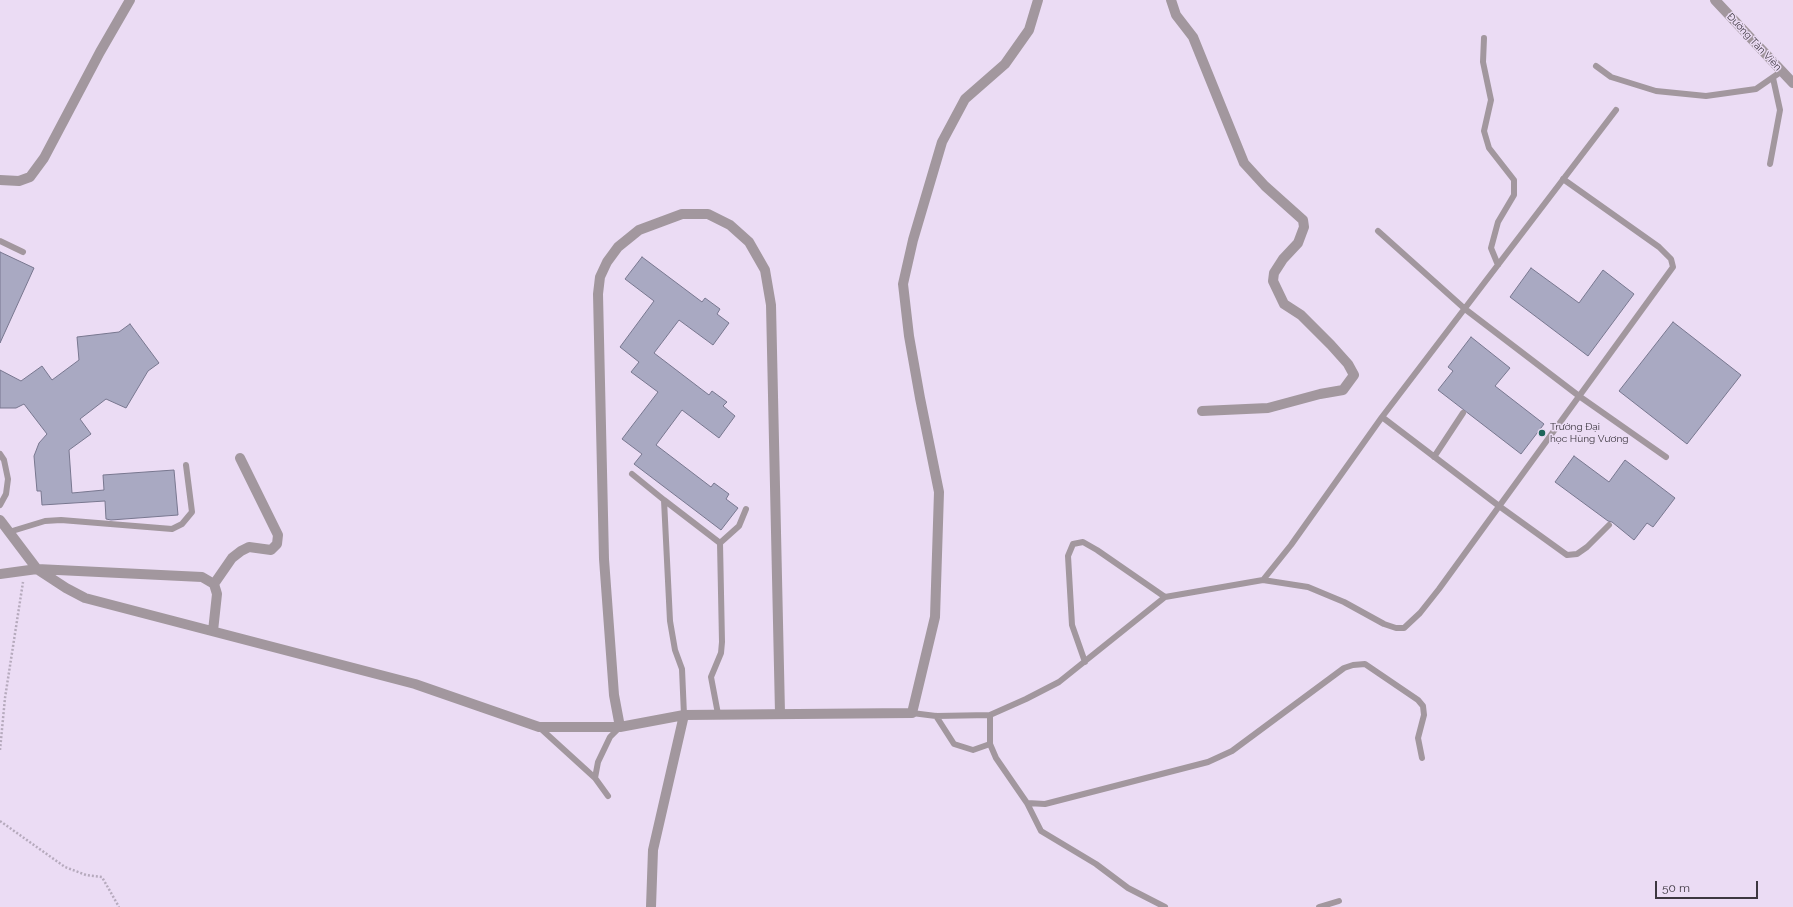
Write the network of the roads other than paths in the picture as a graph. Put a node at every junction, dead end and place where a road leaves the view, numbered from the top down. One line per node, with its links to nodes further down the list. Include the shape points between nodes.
1 (130, 0): 13 (street, via 44,158 30,177 19,181)
2 (1038, 0): 45 (street, via 1029,30 1005,64 965,99 942,142 912,240 903,284 920,398 939,492 935,618)
3 (1171, 0): 20 (street, via 1176,15 1193,37 1244,163 1303,220 1304,227 1298,243 1282,259 1274,273 1273,281 1284,304 1301,315 1331,344 1348,364 1354,376 1343,390 1268,408)
4 (1715, 0): 7 (street, Đường Tản Viên)
5 (1484, 38): 17 (lane, via 1482,62 1490,100 1484,131 1489,148 1514,180 1514,195 1498,222 1491,248)
6 (1596, 66): 8 (lane, via 1611,77 1656,91 1706,96 1756,89)
7 (1782, 72): 8 (lane); 9 (street, Đường Tản Viên)
8 (1772, 78): 11 (lane, via 1780,110)
9 (1793, 83)
10 (1616, 110): 12 (lane)
11 (1770, 164)
12 (1563, 179): 17 (lane); 19 (lane, via 1660,247 1671,259 1673,267)
13 (0, 180)
14 (1378, 231): 18 (lane)
15 (0, 241): 16 (lane)
16 (22, 252)
17 (1498, 265): 18 (lane)
18 (1465, 309): 19 (lane); 22 (lane)
19 (1579, 396): 25 (lane); 31 (lane)
20 (1202, 411)
21 (1463, 413): 24 (lane)
22 (1382, 418): 24 (lane); 39 (lane)
23 (0, 454): 30 (lane, via 8,479 6,494)
24 (1434, 457): 31 (lane)
25 (1666, 457)
26 (240, 458): 40 (street, via 278,535 277,544 271,550 249,547 241,550 232,558)
27 (186, 465): 35 (lane, via 192,512 182,524 172,529 62,520 45,521)
28 (632, 474): 29 (lane)
29 (664, 500): 36 (lane); 47 (lane, via 670,621 675,650 682,669)
30 (0, 505)
31 (1499, 506): 34 (lane, via 1567,555 1577,554 1587,547); 39 (lane, via 1420,613 1404,628 1384,624 1344,602 1308,587)
32 (746, 508): 36 (lane, via 739,526)
33 (0, 520): 35 (street)
34 (1609, 525)
35 (9, 532): 37 (street)
36 (720, 543): 46 (lane, via 722,642 721,653 711,677)
37 (37, 569): 38 (street); 40 (street, via 202,577); 42 (street, via 85,598)
38 (0, 574)
39 (1263, 580): 41 (lane)
40 (214, 584): 42 (street, via 217,594)
41 (1165, 597): 43 (lane); 43 (lane, via 1097,550 1083,542 1073,544 1068,556 1072,625)
42 (213, 631): 50 (street, via 415,684)
43 (1085, 662): 48 (lane, via 1059,682)
44 (780, 713): 45 (street); 46 (street); 51 (street, via 771,305 765,270 749,242 730,226 708,214 682,214 638,230 618,247 600,277 598,294 604,559 614,695)
45 (912, 713): 49 (lane)
46 (718, 714): 47 (street)
47 (684, 715): 51 (street); 58 (street, via 653,850)
48 (990, 715): 49 (lane); 52 (lane)
49 (936, 716): 52 (lane, via 954,744 973,750)
50 (539, 727): 51 (street); 54 (lane)
51 (620, 727): 54 (lane, via 610,737 598,762)
52 (990, 744): 56 (lane, via 996,758)
53 (1422, 758): 56 (lane, via 1418,738 1424,706 1365,664 1353,665 1344,668 1232,751 1208,762 1045,804)
54 (595, 778): 55 (lane)
55 (608, 796)
56 (1027, 803): 59 (lane, via 1041,832 1096,864 1128,888)
57 (1339, 901): 60 (lane)
58 (651, 907)
59 (1165, 907)
60 (1319, 907)

